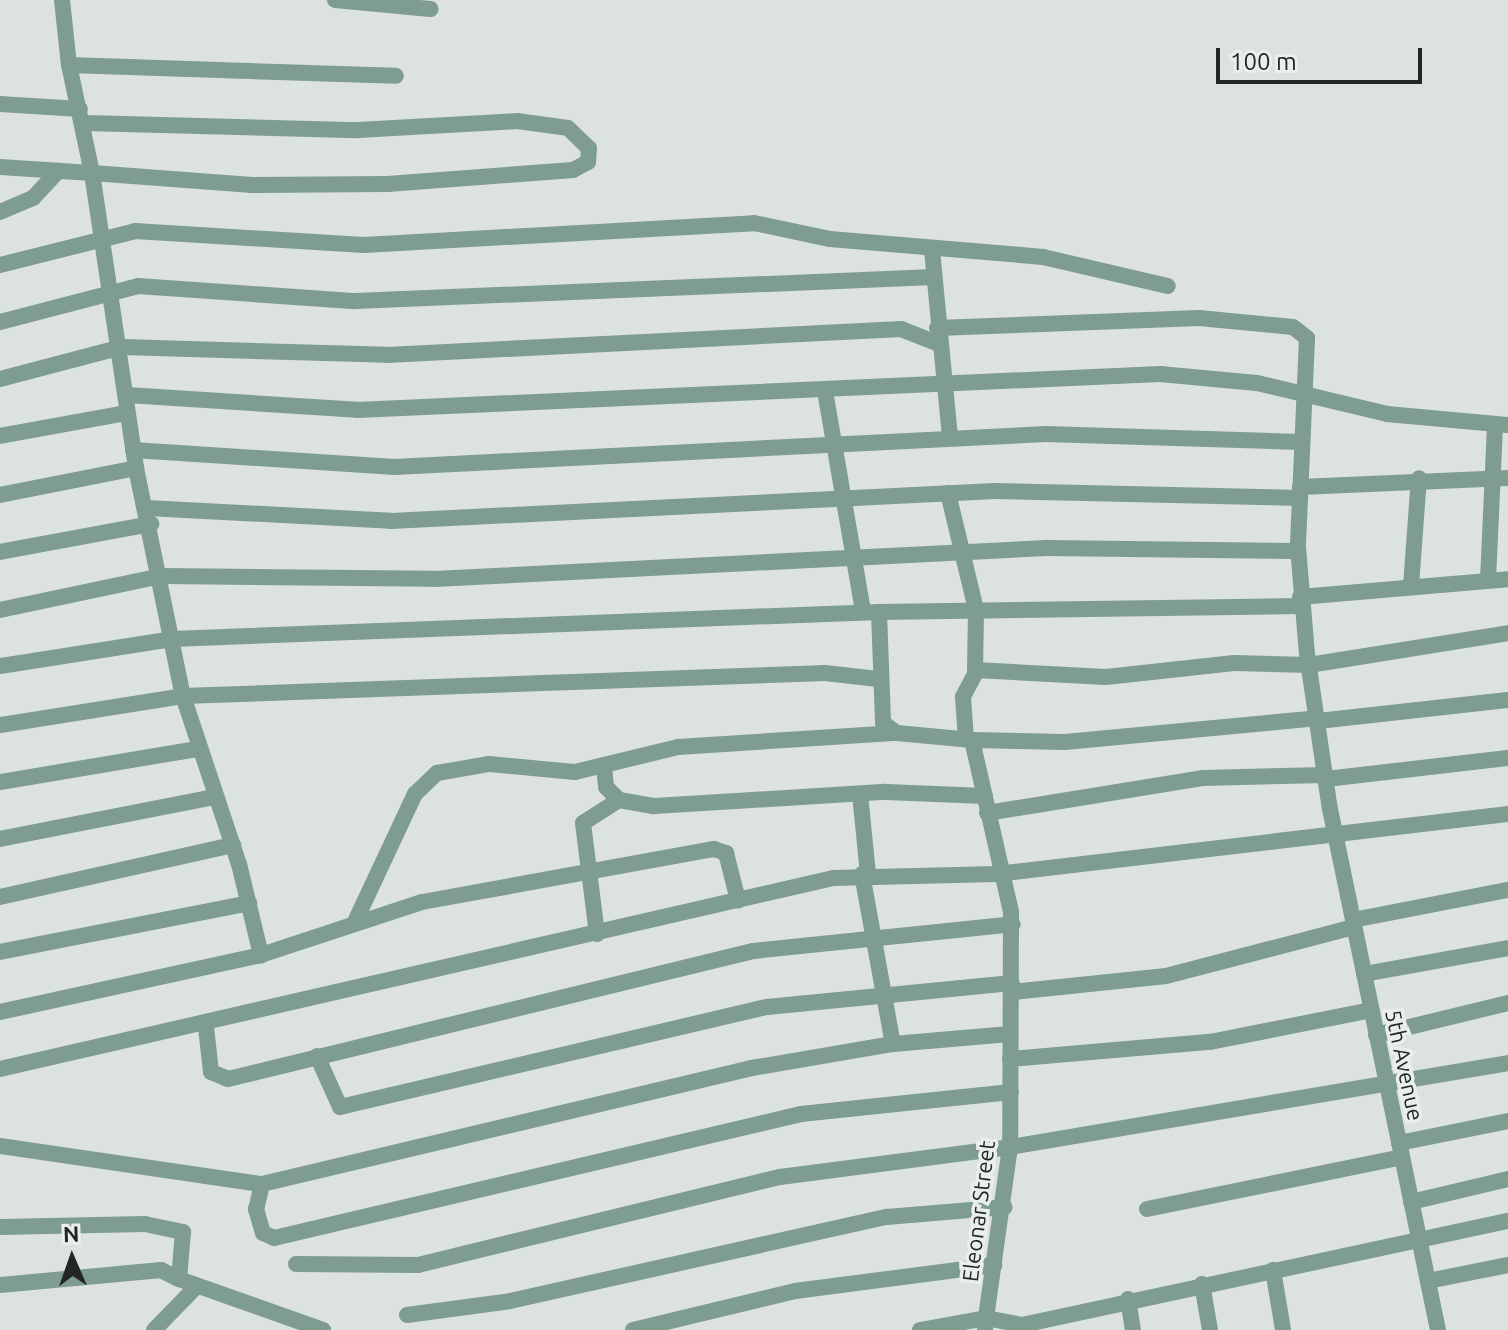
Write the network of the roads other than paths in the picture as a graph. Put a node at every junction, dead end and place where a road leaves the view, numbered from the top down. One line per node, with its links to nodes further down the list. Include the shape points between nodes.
1 (62, 0): 4 (street)
2 (335, 0): 3 (street)
3 (431, 9)
4 (69, 65): 5 (street); 7 (street)
5 (396, 76)
6 (0, 104): 7 (street)
7 (83, 116): 10 (street); 10 (street, via 358,130 532,122 579,134 590,156 582,167 559,172 352,186)
8 (0, 167): 9 (street)
9 (58, 171): 10 (street); 11 (street, via 33,198)
10 (92, 173): 12 (street)
11 (0, 212)
12 (104, 241): 13 (street, via 135,231 364,245 742,223); 14 (street); 17 (street)
13 (932, 250): 15 (street); 16 (street, via 1043,257)
14 (0, 265)
15 (934, 277): 17 (street, via 355,301); 19 (street)
16 (1168, 286)
17 (114, 287): 18 (street); 20 (street)
18 (0, 322)
19 (938, 336): 20 (street, via 901,329 387,355); 22 (street); 24 (street, 5th Avenue, via 1199,318 1293,327 1307,338)
20 (122, 347): 21 (street); 25 (street)
21 (0, 379)
22 (943, 384): 23 (street); 24 (street, via 1160,374); 29 (street)
23 (825, 391): 25 (street, via 357,410); 31 (street)
24 (1304, 394): 27 (street, via 1387,414); 30 (street, 5th Avenue)
25 (127, 395): 26 (street)
26 (127, 413): 28 (street); 32 (street)
27 (1501, 425): 34 (street)
28 (0, 436)
29 (950, 438): 30 (street, via 1147,433); 31 (street)
30 (1301, 442): 36 (street, 5th Avenue)
31 (836, 445): 32 (street, via 394,467); 39 (street)
32 (133, 450): 33 (street)
33 (136, 468): 38 (street); 40 (street)
34 (1500, 477): 35 (street); 47 (street)
35 (1419, 478): 36 (street); 48 (street)
36 (1300, 492): 37 (street); 41 (street, 5th Avenue)
37 (948, 493): 39 (street); 43 (street, Eleonar Street)
38 (0, 495)
39 (845, 500): 40 (street, via 391,521); 44 (street)
40 (149, 516): 42 (street); 45 (street)
41 (1298, 551): 43 (street, via 1185,546); 49 (street, 5th Avenue)
42 (0, 552)
43 (965, 552): 44 (street); 51 (street, Eleonar Street)
44 (855, 558): 45 (street, via 434,579); 52 (street)
45 (162, 576): 50 (street); 54 (street)
46 (1508, 579): 47 (street)
47 (1488, 580): 48 (street)
48 (1411, 586): 49 (street)
49 (1301, 602): 51 (street); 55 (street, 5th Avenue)
50 (0, 610)
51 (976, 610): 52 (street); 57 (street, Eleonar Street)
52 (871, 612): 54 (street); 58 (street)
53 (1508, 633): 55 (street)
54 (172, 639): 56 (street); 59 (street)
55 (1309, 665): 57 (street, via 1234,663 1106,677); 61 (street, 5th Avenue)
56 (0, 666)
57 (975, 670): 64 (street, Eleonar Street, via 963,697)
58 (878, 679): 59 (street, via 825,673); 63 (street, via 879,713)
59 (183, 696): 62 (street); 65 (street)
60 (1508, 700): 61 (street)
61 (1318, 720): 64 (street, via 1065,742); 68 (street, 5th Avenue)
62 (0, 725)
63 (897, 733): 64 (street); 67 (street, via 678,747)
64 (969, 738): 73 (street, Eleonar Street)
65 (197, 749): 69 (street); 71 (street)
66 (1508, 758): 68 (street)
67 (604, 767): 72 (street, via 606,787); 85 (street, via 489,764 437,773 415,794)
68 (1326, 777): 73 (street, via 1202,778); 75 (street, 5th Avenue)
69 (0, 782)
70 (860, 794): 72 (street, via 676,807); 73 (street); 79 (street)
71 (215, 797): 76 (street); 77 (street)
72 (619, 800): 78 (street, via 583,823)
73 (986, 805): 80 (street, Eleonar Street)
74 (1508, 814): 75 (street)
75 (1335, 835): 80 (street); 87 (street, 5th Avenue)
76 (0, 839)
77 (233, 845): 82 (street); 84 (street)
78 (587, 873): 83 (street, via 718,849 726,853); 85 (street, via 492,887); 88 (street)
79 (865, 874): 80 (street); 83 (street); 89 (street)
80 (997, 874): 86 (street, Eleonar Street)
81 (1508, 890): 87 (street)
82 (0, 897)
83 (738, 900): 88 (street)
84 (249, 903): 91 (street); 92 (street)
85 (354, 924): 92 (street)
86 (1013, 924): 89 (street); 94 (street, Eleonar Street)
87 (1354, 924): 93 (street, 5th Avenue); 94 (street, via 1166,976)
88 (597, 934): 99 (street, via 460,959)
89 (877, 935): 95 (street); 103 (street, via 753,951)
90 (1508, 948): 93 (street)
91 (0, 952)
92 (261, 955): 98 (street)
93 (1364, 974): 97 (street, 5th Avenue)
94 (1012, 987): 95 (street); 100 (street, Eleonar Street)
95 (888, 992): 102 (street); 103 (street, via 767,1007 340,1107)
96 (1508, 1003): 101 (street)
97 (1371, 1010): 101 (street, 5th Avenue); 104 (street, via 1210,1042)
98 (0, 1012)
99 (206, 1027): 103 (street, via 211,1072 222,1079); 106 (street)
100 (1010, 1034): 102 (street); 104 (street, Eleonar Street)
101 (1376, 1035): 107 (street, 5th Avenue)
102 (893, 1044): 114 (street, via 752,1068)
103 (317, 1056)
104 (1010, 1059): 108 (street, Eleonar Street)
105 (1508, 1063): 107 (street)
106 (0, 1069)
107 (1387, 1086): 111 (street); 112 (street, 5th Avenue)
108 (1011, 1092): 111 (street, Eleonar Street); 114 (street, via 801,1114 274,1238 265,1236 256,1209)
109 (1508, 1121): 112 (street)
110 (0, 1146): 114 (street)
111 (1010, 1147): 116 (street, Eleonar Street); 121 (street, via 780,1177 418,1265)
112 (1400, 1150): 115 (street, 5th Avenue); 117 (street)
113 (1508, 1179): 115 (street)
114 (262, 1184)
115 (1411, 1202): 120 (street, 5th Avenue)
116 (1005, 1207): 122 (street, Eleonar Street); 131 (street, via 887,1217 510,1301)
117 (1147, 1209)
118 (1508, 1221): 120 (street)
119 (0, 1227): 125 (street, via 172,1228 186,1239)
120 (1419, 1239): 124 (street); 126 (street, 5th Avenue)
121 (296, 1264)
122 (994, 1265): 132 (street, Eleonar Street); 135 (street, via 795,1291)
123 (1508, 1265): 126 (street)
124 (1273, 1270): 127 (street); 139 (street)
125 (179, 1279): 128 (street, via 161,1270); 129 (street)
126 (1428, 1281): 140 (street, 5th Avenue)
127 (1202, 1284): 130 (street); 138 (street)
128 (0, 1285)
129 (195, 1288): 133 (street); 134 (street)
130 (1128, 1299): 132 (street, via 1022,1325); 137 (street)
131 (407, 1315)
132 (986, 1324): 136 (street)
133 (154, 1330)
134 (323, 1330)
135 (633, 1330)
136 (920, 1330)
137 (1133, 1330)
138 (1210, 1330)
139 (1283, 1330)
140 (1438, 1330)

